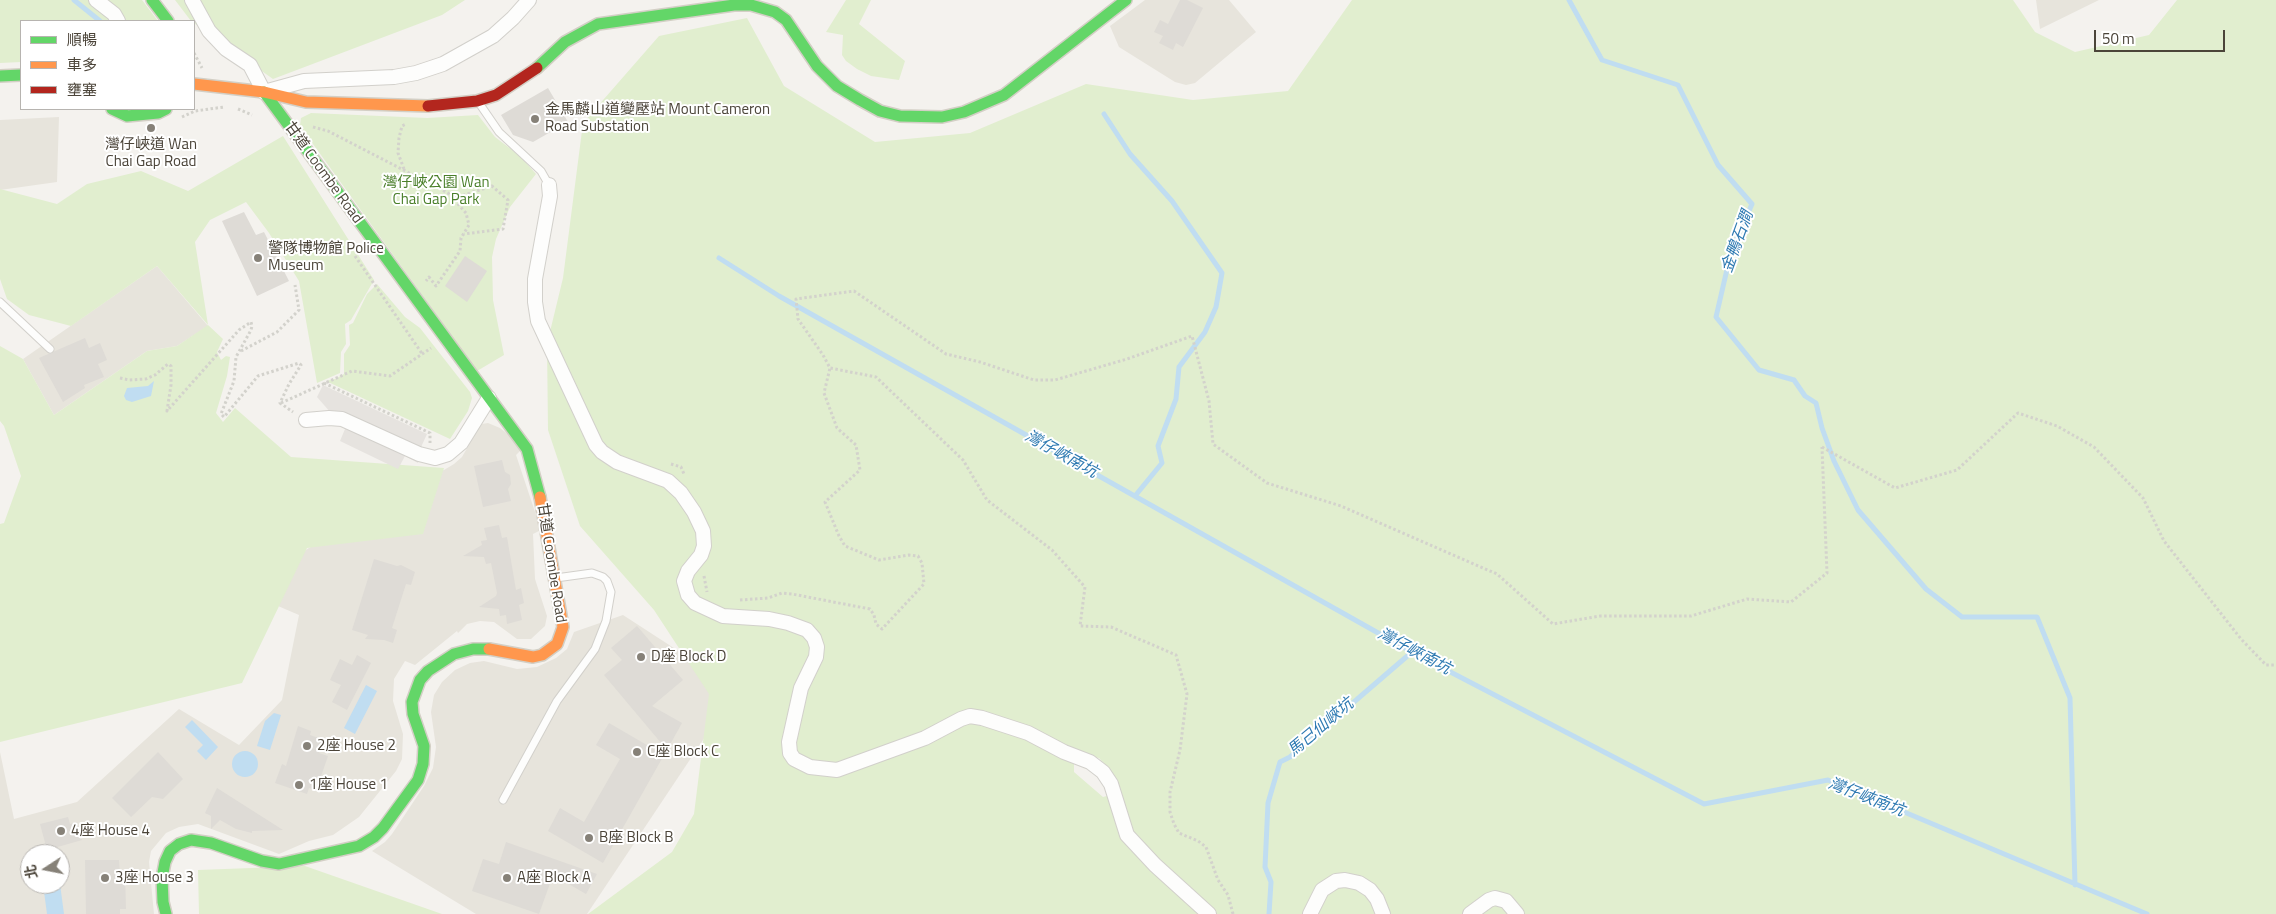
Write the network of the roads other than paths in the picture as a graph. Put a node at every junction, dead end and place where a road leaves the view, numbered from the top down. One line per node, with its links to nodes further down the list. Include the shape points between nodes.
1 (96, 0): 6 (street)
2 (152, 0): 7 (street)
3 (192, 0): 11 (street, via 209,31 226,49 250,65)
4 (529, 0): 11 (street, via 492,36 443,64 394,77 304,81)
5 (1126, 0): 12 (street, via 1004,95 964,112 942,117 900,116 880,110 837,86 817,66 786,20 766,5 734,5 598,24 565,42 531,73 496,95)
6 (117, 20)
7 (167, 20)
8 (20, 75): 9 (street)
9 (0, 76)
10 (195, 84): 11 (street)
11 (264, 92): 12 (street, via 306,102 426,106); 18 (street, 甘道 Coombe Road)
12 (477, 101): 15 (lane, via 500,132 541,171)
13 (114, 110): 14 (street, via 127,116 140,116)
14 (164, 110)
15 (549, 186): 23 (street, via 535,279 538,321 596,445 617,462 668,481 694,512 703,531 704,546 684,581 688,595 695,603 723,616 788,622 807,630 814,638 816,657 801,688 789,742 794,759 810,767 837,770 918,741 970,716 1028,733 1090,762 1102,772 1111,784 1128,835 1155,865)
16 (0, 302): 17 (lane)
17 (50, 349)
18 (488, 398): 19 (street, via 461,443 448,454 435,458 342,419); 20 (street, 甘道 Coombe Road, via 527,449 535,473)
19 (306, 420)
20 (555, 578): 21 (lane, via 592,573 603,577 611,592 608,614 595,649 557,701); 22 (street, 甘道 Coombe Road, via 562,627 557,644 551,651 533,657 473,648 454,654 420,680 412,702 424,746 423,764 418,780 374,837 359,846 279,864 191,840 179,844 170,851 165,862 162,894)
21 (503, 800)
22 (166, 914)
23 (1209, 914)
24 (1310, 914): 25 (street, via 1322,890 1331,883 1345,880 1370,890)
25 (1383, 914)
26 (1470, 914): 27 (street, via 1495,898 1506,901)
27 (1518, 914)

